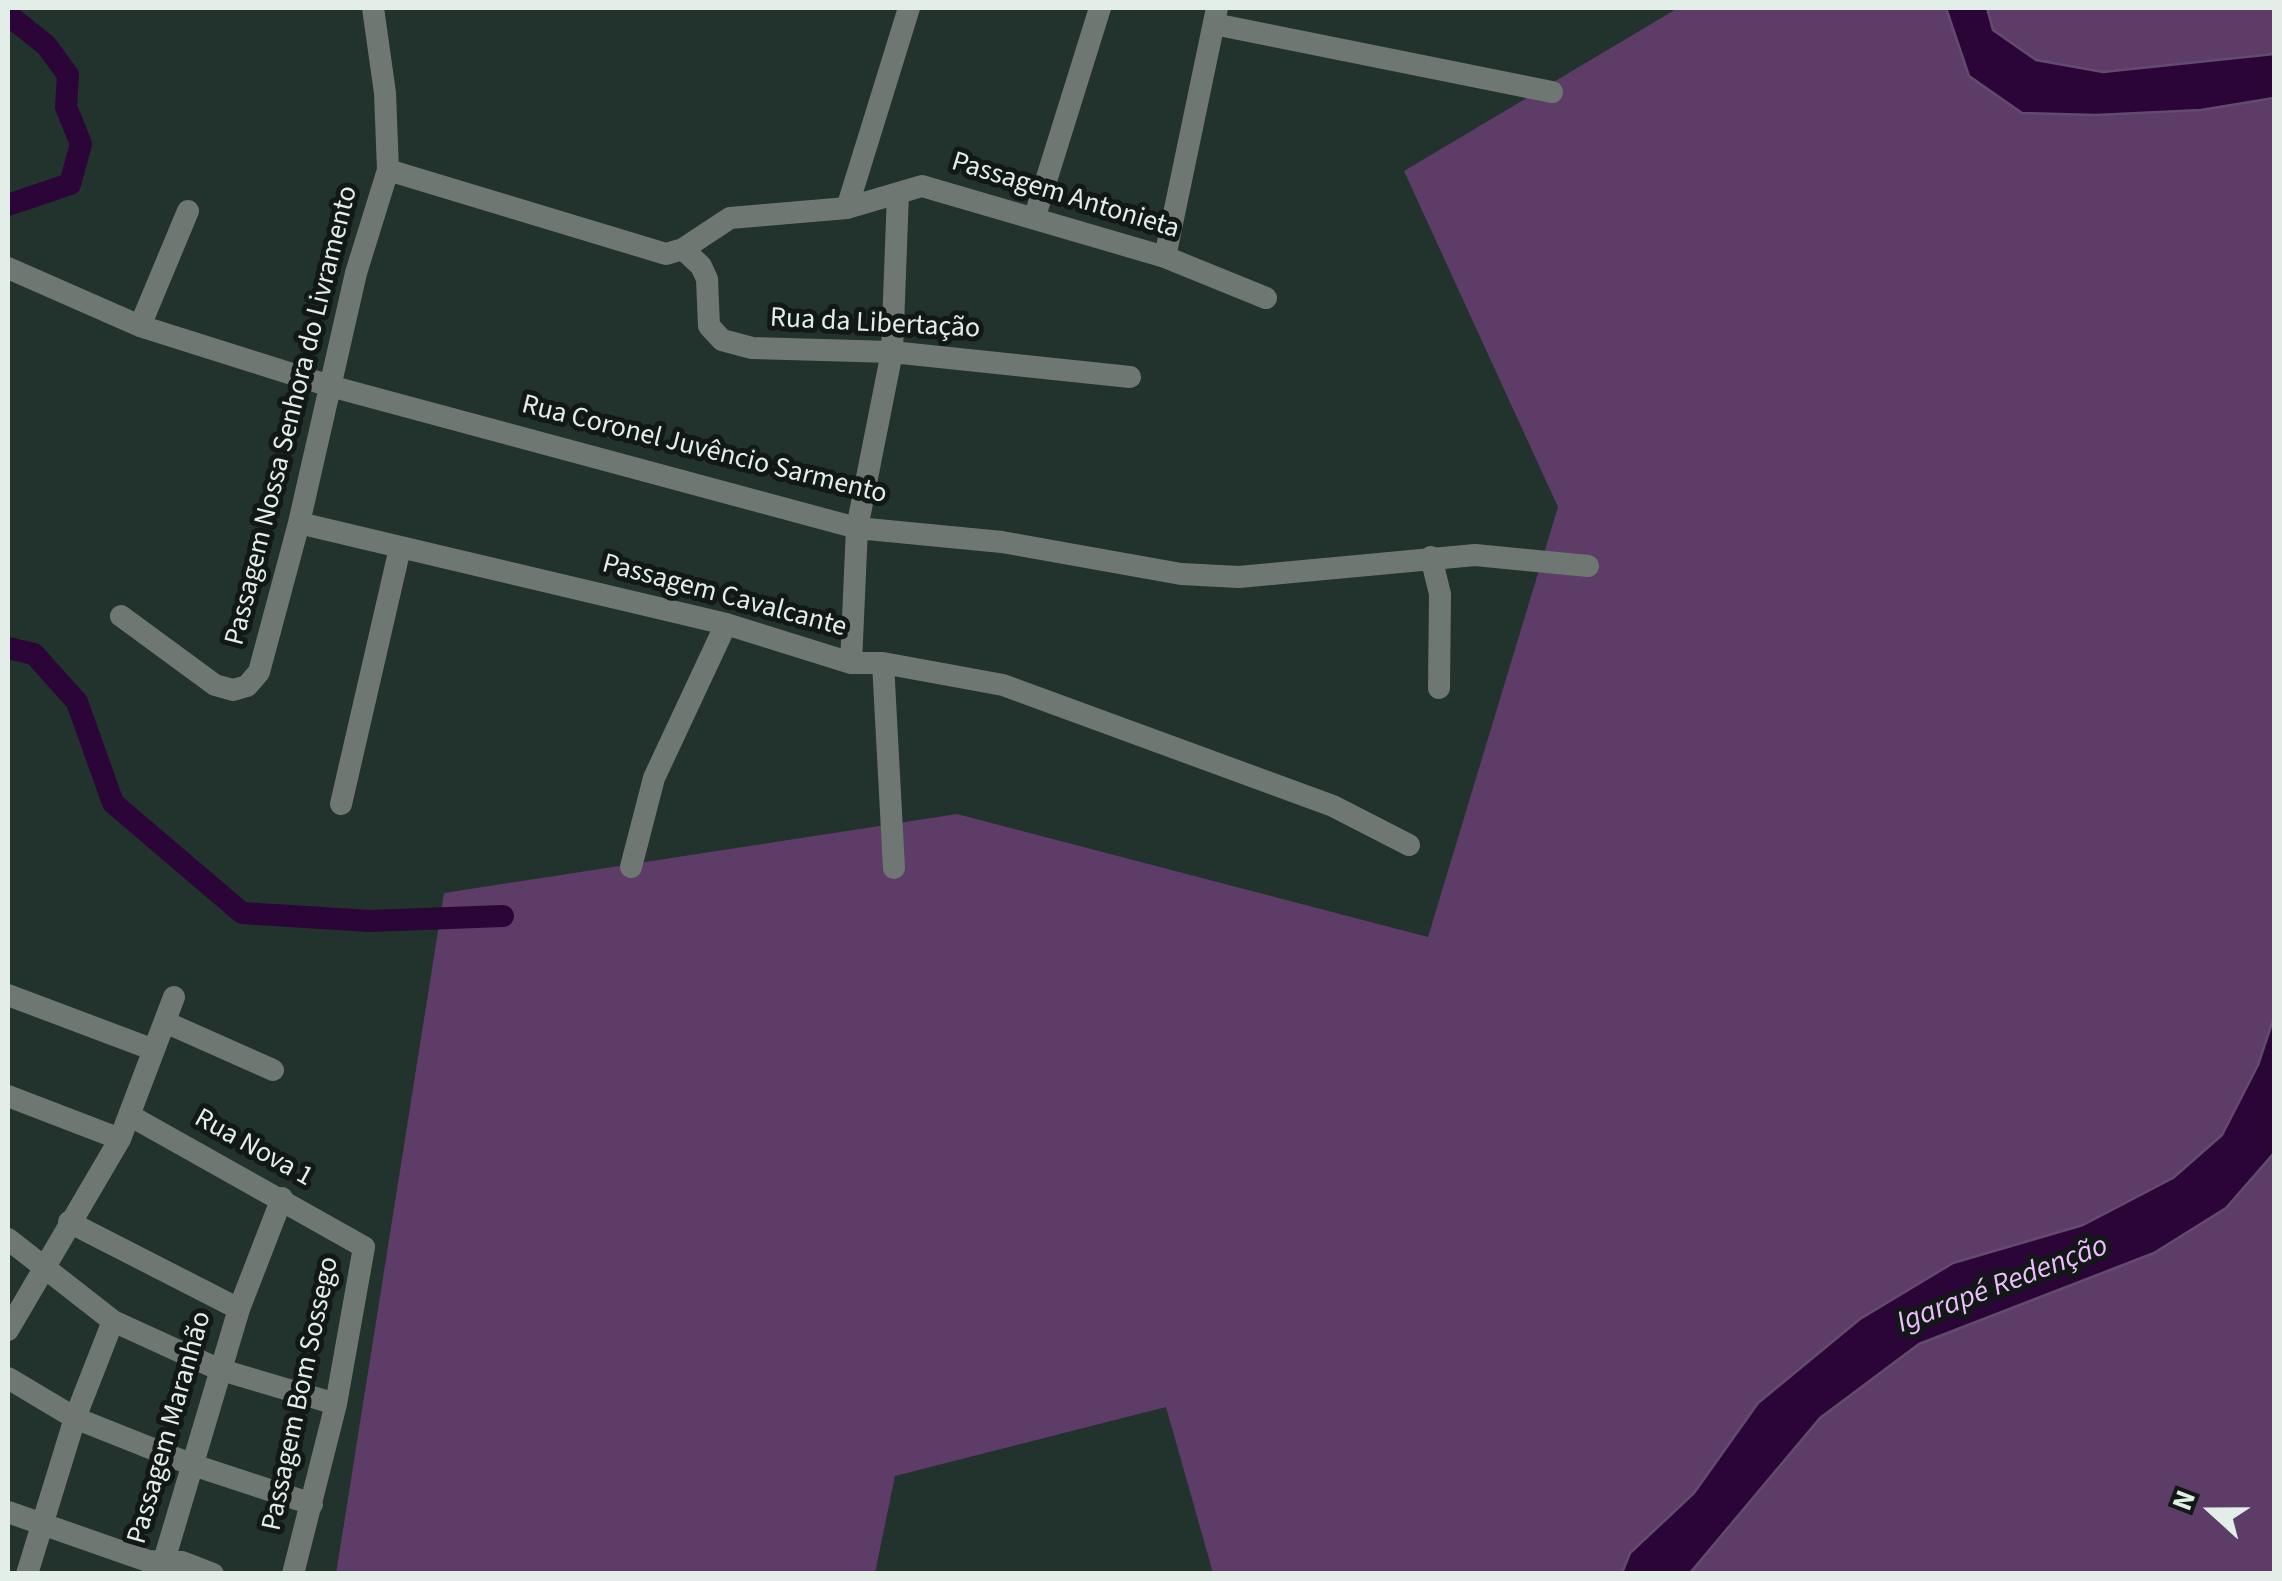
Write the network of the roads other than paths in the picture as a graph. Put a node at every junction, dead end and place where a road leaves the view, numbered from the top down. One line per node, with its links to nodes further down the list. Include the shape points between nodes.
1 (373, 8): 6 (street, Passagem Nossa Senhora do Livramento)
2 (908, 8): 8 (street)
3 (1100, 8): 10 (street)
4 (1215, 16): 5 (street); 12 (street)
5 (1552, 92)
6 (388, 170): 11 (street, via 646,250); 18 (street, Passagem Nossa Senhora do Livramento)
7 (898, 193): 8 (street, Passagem Antonieta); 10 (street, Passagem Antonieta, via 922,186); 16 (street)
8 (848, 208): 11 (street, Passagem Antonieta, via 730,218)
9 (188, 211): 15 (street)
10 (1035, 216): 12 (street, Passagem Antonieta)
11 (683, 250): 16 (street, Rua da Libertação, via 701,266 708,326 722,340 752,348)
12 (1165, 258): 14 (street, Passagem Antonieta)
13 (8, 268): 15 (street, Rua Coronel Juvêncio Sarmento)
14 (1266, 298)
15 (140, 326): 18 (street, Rua Coronel Juvêncio Sarmento)
16 (892, 352): 17 (street, Rua da Libertação); 20 (street)
17 (1130, 377)
18 (330, 386): 19 (street, Passagem Nossa Senhora do Livramento); 20 (street, Rua Coronel Juvêncio Sarmento)
19 (299, 522): 21 (street, Passagem Cavalcante); 24 (street, Passagem Nossa Senhora do Livramento, via 259,672 247,686 216,685)
20 (858, 528): 22 (street, Rua Coronel Juvêncio Sarmento, via 1002,542 1181,574); 26 (street)
21 (400, 548): 25 (street, Passagem Cavalcante); 29 (street)
22 (1431, 558): 23 (street, Rua Coronel Juvêncio Sarmento); 28 (street, via 1440,594)
23 (1588, 566)
24 (121, 616)
25 (726, 624): 26 (street, Passagem Cavalcante); 31 (street, via 654,778)
26 (852, 662): 27 (street, Passagem Cavalcante)
27 (883, 663): 30 (street, Passagem Cavalcante, via 1003,685 1334,806); 32 (street)
28 (1439, 688)
29 (340, 804)
30 (1408, 845)
31 (631, 867)
32 (894, 868)
33 (8, 995): 36 (street)
34 (174, 997): 35 (street)
35 (165, 1022): 36 (street); 37 (street)
36 (154, 1050): 39 (street)
37 (274, 1070)
38 (8, 1096): 40 (street)
39 (129, 1115): 40 (street); 41 (street, Rua Nova 1)
40 (120, 1139): 42 (street)
41 (282, 1198): 43 (street, Rua Nova 1); 46 (street)
42 (69, 1222): 45 (street); 46 (street, Passagem Maranhão)
43 (348, 1234): 51 (street, Passagem Bom Sossego, via 364,1247 364,1258)
44 (8, 1239): 45 (street)
45 (44, 1262): 47 (street); 48 (street)
46 (239, 1309): 49 (street, Passagem Maranhão)
47 (113, 1321): 49 (street); 52 (street)
48 (8, 1330)
49 (218, 1368): 51 (street); 53 (street, Passagem Maranhão)
50 (8, 1378): 52 (street)
51 (336, 1404): 54 (street, Passagem Bom Sossego)
52 (75, 1418): 53 (street); 56 (street)
53 (192, 1465): 54 (street); 57 (street, Passagem Maranhão)
54 (312, 1504): 60 (street, Passagem Bom Sossego)
55 (8, 1512): 56 (street)
56 (42, 1525): 57 (street); 58 (street)
57 (162, 1566): 59 (street)
58 (27, 1574)
59 (212, 1574)
60 (293, 1574)

